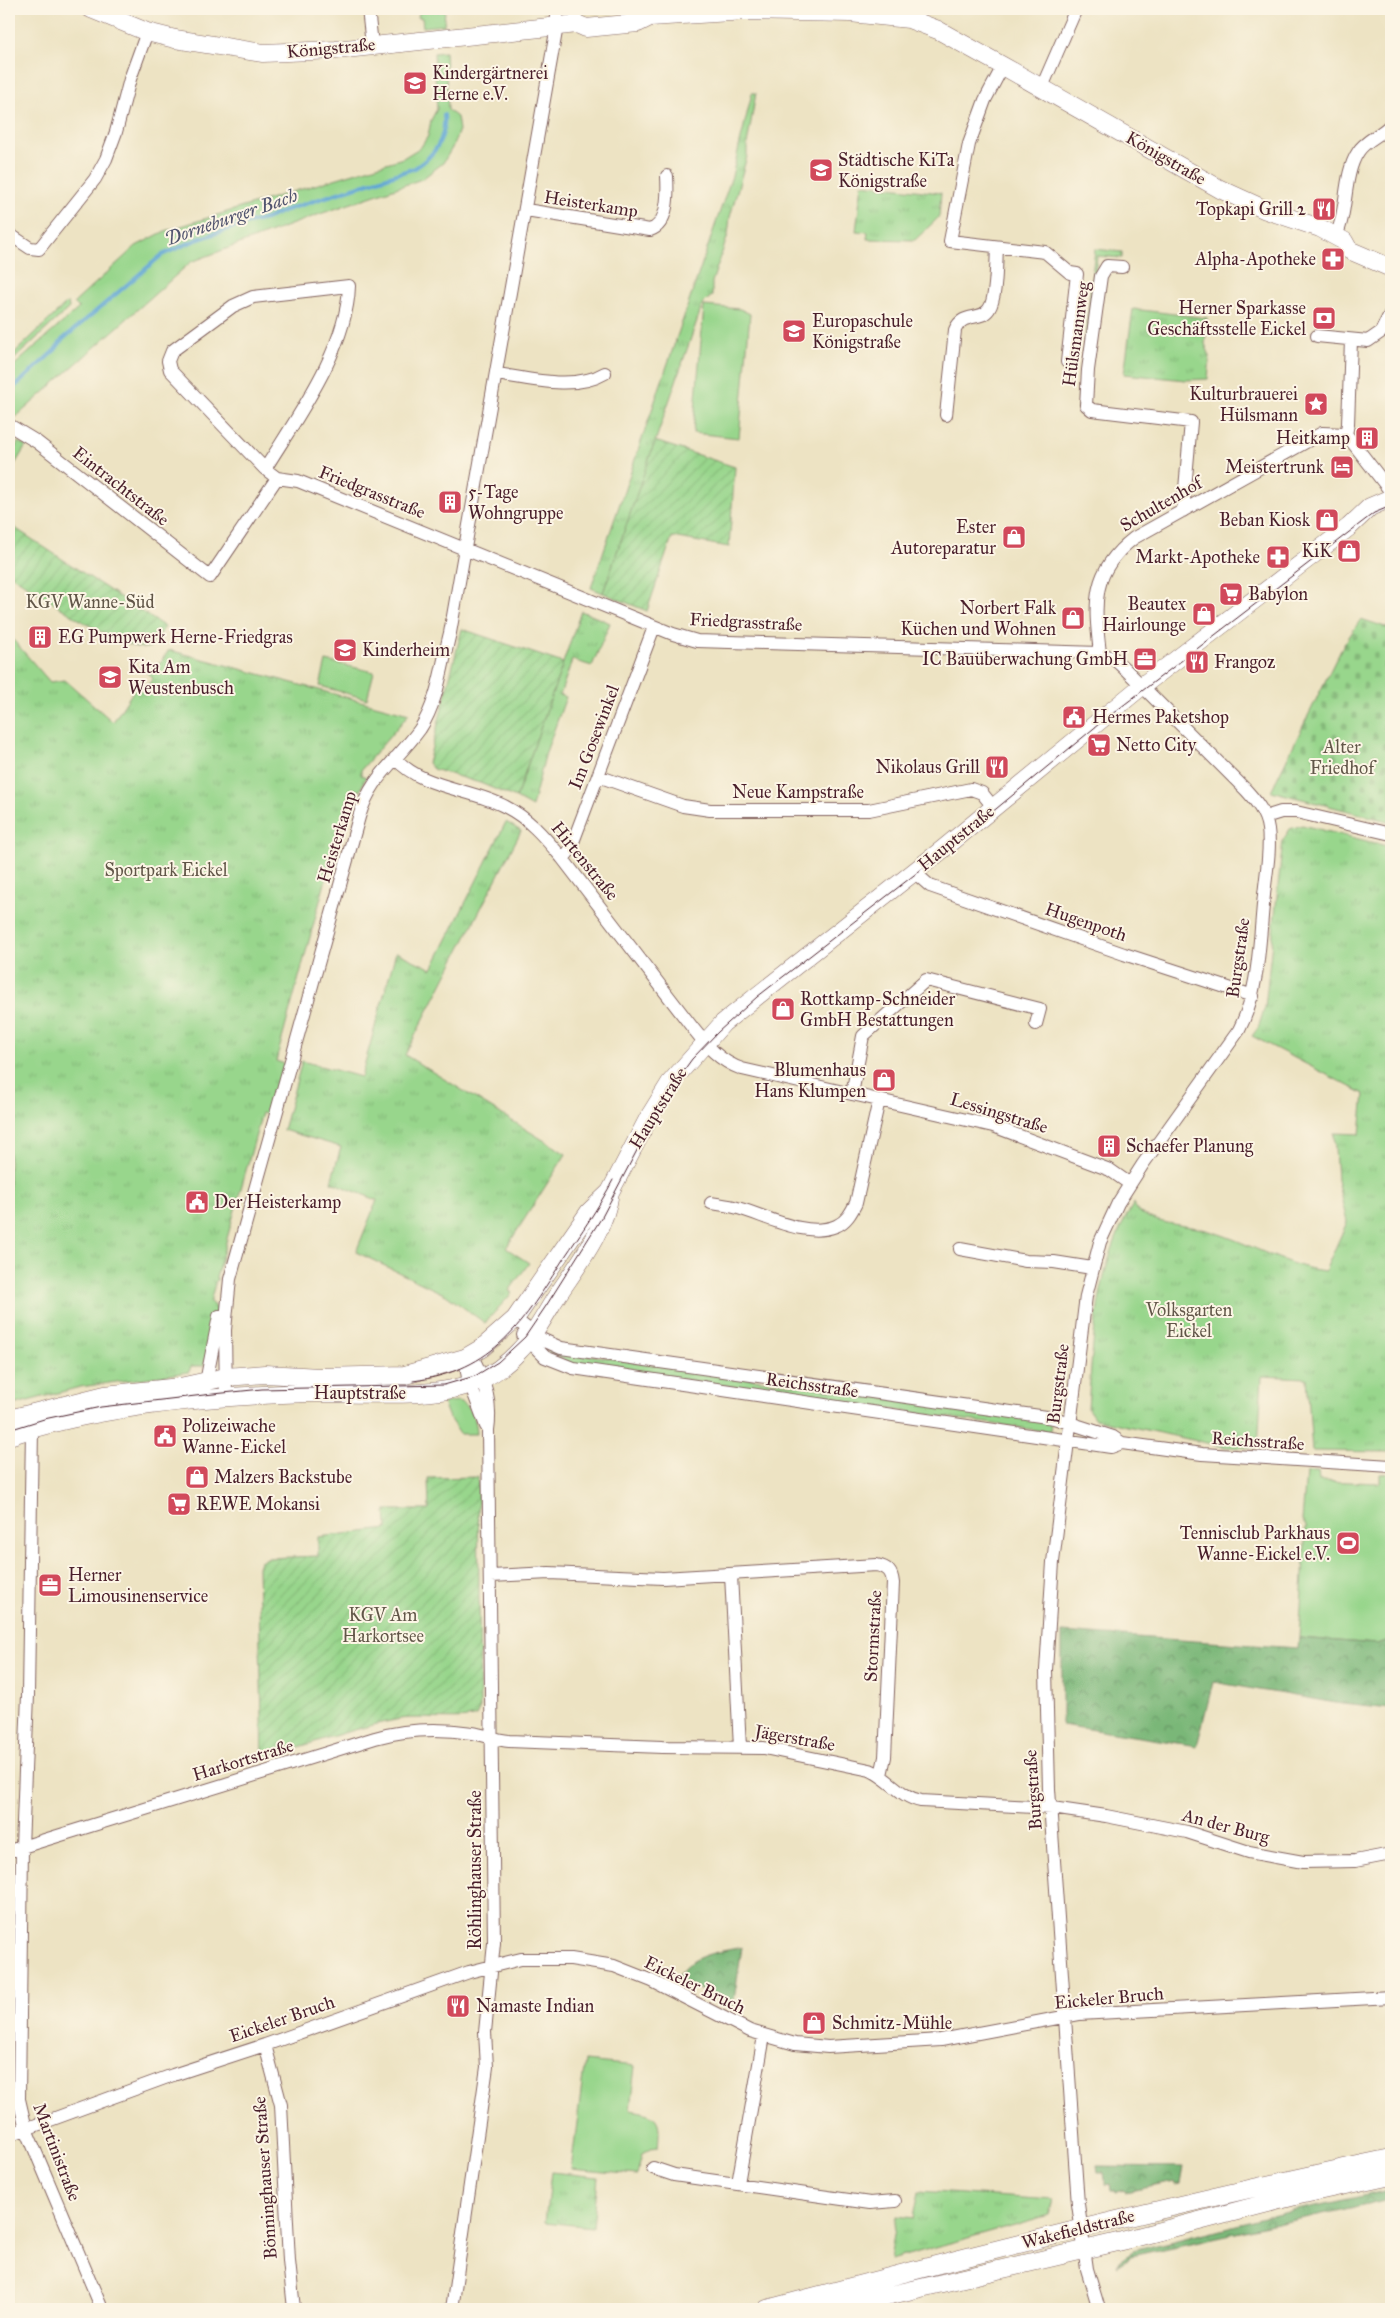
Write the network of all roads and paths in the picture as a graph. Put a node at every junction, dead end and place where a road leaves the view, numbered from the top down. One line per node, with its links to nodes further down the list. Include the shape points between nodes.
1 (90, 9): 5 (street, Königstraße)
2 (368, 9): 6 (street)
3 (1076, 9): 8 (street)
4 (557, 17): 6 (street, Königstraße); 7 (street, Königstraße, via 586,28 638,23 650,18 766,11 888,16 924,24); 11 (street, Heisterkamp)
5 (147, 32): 6 (street, Königstraße, via 263,53); 12 (street, via 125,94 113,141 95,179 39,249 30,248)
6 (372, 45)
7 (1003, 66): 8 (street, Königstraße); 14 (street, via 969,144 950,241)
8 (1042, 88): 13 (street, Königstraße, via 1228,193)
9 (1391, 124): 13 (street, via 1358,151 1353,161)
10 (667, 176): 11 (street, Heisterkamp, via 668,200 659,223 650,230)
11 (526, 210): 22 (street, Heisterkamp)
12 (9, 234)
13 (1340, 238): 15 (street, via 1351,238); 17 (street, via 1349,250)
14 (997, 247): 21 (street, via 1045,252 1070,273 1078,274); 24 (street, via 990,308 982,315 963,319 955,330)
15 (1391, 257)
16 (1122, 267): 32 (street, Hülsmannweg, via 1107,266 1100,276 1086,405 1092,410 1191,422)
17 (1391, 268)
18 (1391, 312): 20 (street, via 1377,336 1368,341)
19 (1317, 336): 20 (street)
20 (1351, 340): 26 (street)
21 (1067, 362)
22 (497, 374): 23 (street, via 584,382); 34 (street, Heisterkamp)
23 (605, 374)
24 (946, 415)
25 (9, 425): 28 (street, Eintrachtstraße, via 37,442 210,577)
26 (1346, 434): 29 (street); 32 (street, Schultenhof, via 1322,433)
27 (265, 469): 27 (street, via 307,401 328,359 348,306 348,286 253,297 233,306 172,351 168,362 170,370); 28 (street)
28 (277, 478): 34 (street, Friedgrasstraße, via 298,481)
29 (1391, 492)
30 (1391, 498): 33 (street, Hauptstraße, via 1370,507)
31 (1391, 508): 33 (street, Hauptstraße)
32 (1182, 511): 36 (street, Schultenhof, via 1134,538 1106,568 1099,584 1096,605)
33 (1349, 527): 37 (street, Hauptstraße)
34 (465, 548): 35 (street, Friedgrasstraße); 38 (street, Heisterkamp, via 450,633 428,714)
35 (654, 627): 36 (street, Friedgrasstraße, via 685,638 710,642); 39 (street, Im Gosewinkel)
36 (1100, 652): 37 (street, via 1113,658)
37 (1142, 686): 40 (street, Hauptstraße); 41 (street, Burgstraße, via 1246,790 1259,804)
38 (395, 758): 43 (street, Hirtenstraße, via 413,774 494,801 518,814 540,832); 55 (street, Heisterkamp, via 376,779 361,811)
39 (598, 776): 40 (street, Neue Kampstraße, via 683,806 710,810 869,810 971,789 982,793); 43 (street, Im Gosewinkel, via 570,850)
40 (994, 808): 44 (street, Hauptstraße)
41 (1265, 817): 42 (street, via 1296,812); 45 (street, Burgstraße, via 1268,856)
42 (1391, 834)
43 (563, 858): 47 (street, Hirtenstraße)
44 (914, 872): 45 (street, Hugenpoth, via 930,886); 47 (street, Hauptstraße, via 755,996)
45 (1253, 996): 50 (street, Burgstraße, via 1240,1030)
46 (1036, 1024): 48 (street, via 1040,1009 926,980 863,1036)
47 (704, 1042): 48 (street, Lessingstraße, via 714,1055 731,1066); 51 (street, Hauptstraße, via 663,1093)
48 (852, 1094): 49 (street, Lessingstraße)
49 (879, 1100): 50 (street, Lessingstraße, via 993,1126 1110,1170); 52 (street, via 856,1204 837,1226 819,1229 795,1226)
50 (1130, 1184): 54 (street, Burgstraße, via 1108,1223)
51 (610, 1192): 56 (street, Hauptstraße, via 584,1219); 57 (street, Hauptstraße, via 605,1218 591,1245)
52 (711, 1203)
53 (960, 1249): 54 (street)
54 (1092, 1268): 65 (street, Burgstraße)
55 (228, 1292): 59 (street, Heisterkamp); 60 (street, Heisterkamp)
56 (513, 1321): 57 (street, Reichsstraße); 58 (street, Hauptstraße)
57 (531, 1337): 61 (street, Hauptstraße, via 513,1357); 65 (street, Reichsstraße, via 561,1348 1054,1418); 68 (street, Reichsstraße, via 545,1357 573,1368)
58 (468, 1356): 59 (street, Hauptstraße, via 396,1376 265,1374); 61 (street, Röhlinghauser Straße)
59 (226, 1377): 60 (street, Hauptstraße); 62 (street, Heisterkamp)
60 (206, 1381): 63 (street, Heisterkamp); 64 (street, Hauptstraße, via 105,1395)
61 (477, 1381): 62 (street, Hauptstraße, via 428,1392 274,1394); 72 (street, Röhlinghauser Straße, via 488,1430)
62 (226, 1398): 63 (street, Hauptstraße)
63 (203, 1400): 66 (street, Hauptstraße, via 115,1411)
64 (9, 1420)
65 (1072, 1425): 68 (street, Burgstraße); 69 (street, Reichsstraße, via 1113,1437)
66 (32, 1429): 67 (street, Hauptstraße); 77 (street, Martinistraße)
67 (9, 1436)
68 (1069, 1440): 69 (street, Reichsstraße, via 1112,1447); 76 (street, Burgstraße, via 1047,1636 1046,1714)
69 (1122, 1443): 70 (street, Reichsstraße, via 1202,1454)
70 (1391, 1466)
71 (731, 1575): 72 (street, Stormstraße, via 663,1578 549,1573); 74 (street); 75 (street, Stormstraße, via 876,1565 891,1572 885,1756)
72 (490, 1576): 73 (street, Röhlinghauser Straße)
73 (491, 1739): 74 (street, Jägerstraße, via 662,1747); 77 (street, Harkortstraße, via 433,1730 395,1732); 80 (street, Röhlinghauser Straße)
74 (740, 1747): 75 (street, Jägerstraße, via 775,1749)
75 (881, 1775): 76 (street, Jägerstraße, via 899,1792 921,1801)
76 (1052, 1808): 79 (street, An der Burg, via 1180,1830 1250,1852 1303,1862 1355,1861); 82 (street, Burgstraße)
77 (22, 1847): 78 (street, Harkortstraße); 85 (street, Martinistraße, via 19,2099)
78 (9, 1852)
79 (1391, 1854)
80 (492, 1965): 83 (street, Eickeler Bruch, via 521,1959 553,1958 614,1966); 84 (street, Eickeler Bruch); 94 (street, Röhlinghauser Straße, via 485,2032 487,2067)
81 (1391, 1997): 82 (street, Eickeler Bruch)
82 (1065, 2017): 83 (street, Eickeler Bruch, via 958,2037 848,2047 810,2046); 92 (street, Burgstraße, via 1070,2122)
83 (764, 2036): 90 (street)
84 (266, 2045): 85 (street, Eickeler Bruch); 96 (street, Bönninghauser Straße, via 281,2105)
85 (26, 2129): 86 (street, Eickeler Bruch); 95 (street, Martinistraße)
86 (9, 2135)
87 (1391, 2158): 92 (street, Wakefieldstraße)
88 (653, 2168): 90 (street, via 674,2175)
89 (1391, 2175): 93 (street, Wakefieldstraße)
90 (738, 2183): 91 (street, via 870,2203)
91 (895, 2201)
92 (1081, 2227): 93 (street, Burgstraße); 97 (street, Wakefieldstraße)
93 (1084, 2250): 98 (street, Wakefieldstraße); 99 (street, Burgstraße)
94 (453, 2308)
95 (102, 2309)
96 (294, 2309)
97 (767, 2309)
98 (831, 2309)
99 (1099, 2309)

